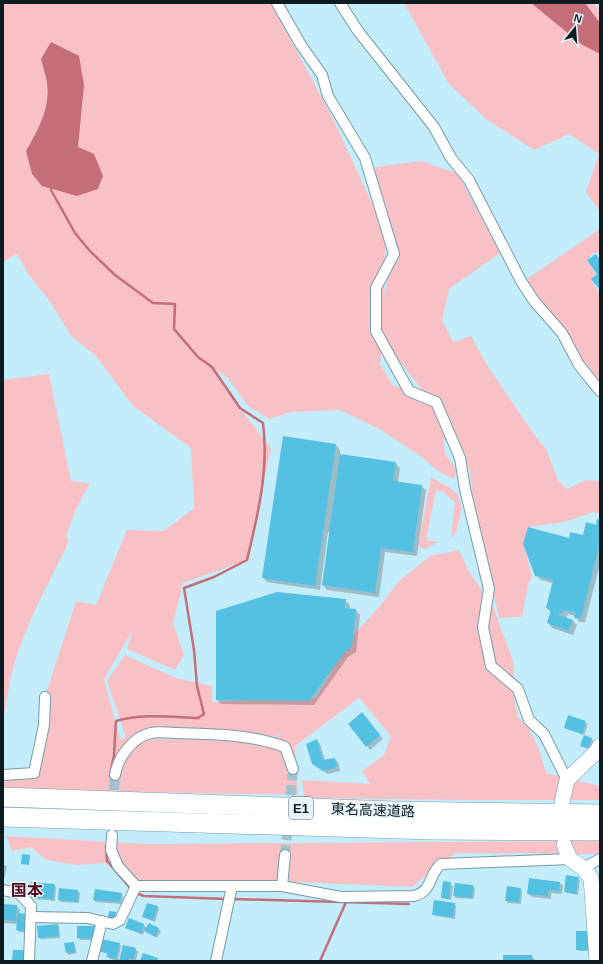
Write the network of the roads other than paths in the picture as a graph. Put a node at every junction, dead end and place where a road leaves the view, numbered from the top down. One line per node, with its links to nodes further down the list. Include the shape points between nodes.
1 (277, 3): 9 (street, via 322,75 328,96 365,158 394,254 376,288 376,331 408,391 436,402 460,458 465,489 490,589 483,627 491,666 518,689 529,720 544,734)
2 (340, 3): 3 (street, via 358,31 434,127 451,158 469,180 534,301 562,333 579,365)
3 (600, 391)
4 (45, 697): 7 (street, via 44,725 34,773)
5 (600, 746): 9 (street)
6 (294, 769): 8 (street, via 285,747 271,742 209,734 151,733 132,743 125,751 117,762)
7 (3, 775)
8 (115, 775)
9 (567, 780): 11 (street)
10 (3, 797): 12 (highway, 東名高速道路 / E1, via 393,811)
11 (562, 803)
12 (600, 814)
13 (3, 817): 14 (highway, 東名高速道路 / E1, via 432,830)
14 (600, 831)
15 (112, 835): 21 (street, via 110,850 118,866)
16 (564, 845): 19 (street)
17 (285, 855): 23 (street)
18 (600, 858): 20 (street)
19 (570, 859): 20 (street); 23 (street, via 441,864 435,869 426,890 414,896 341,897)
20 (583, 868): 25 (street, via 591,878)
21 (136, 886): 22 (street); 27 (street, via 120,920 113,924)
22 (232, 886): 23 (street); 30 (street)
23 (282, 886)
24 (3, 890): 26 (street, via 20,894 31,906)
25 (597, 915): 31 (street)
26 (31, 917): 27 (street, via 88,918); 28 (street)
27 (102, 921): 29 (street)
28 (29, 961)
29 (92, 961)
30 (216, 961)
31 (597, 961)

